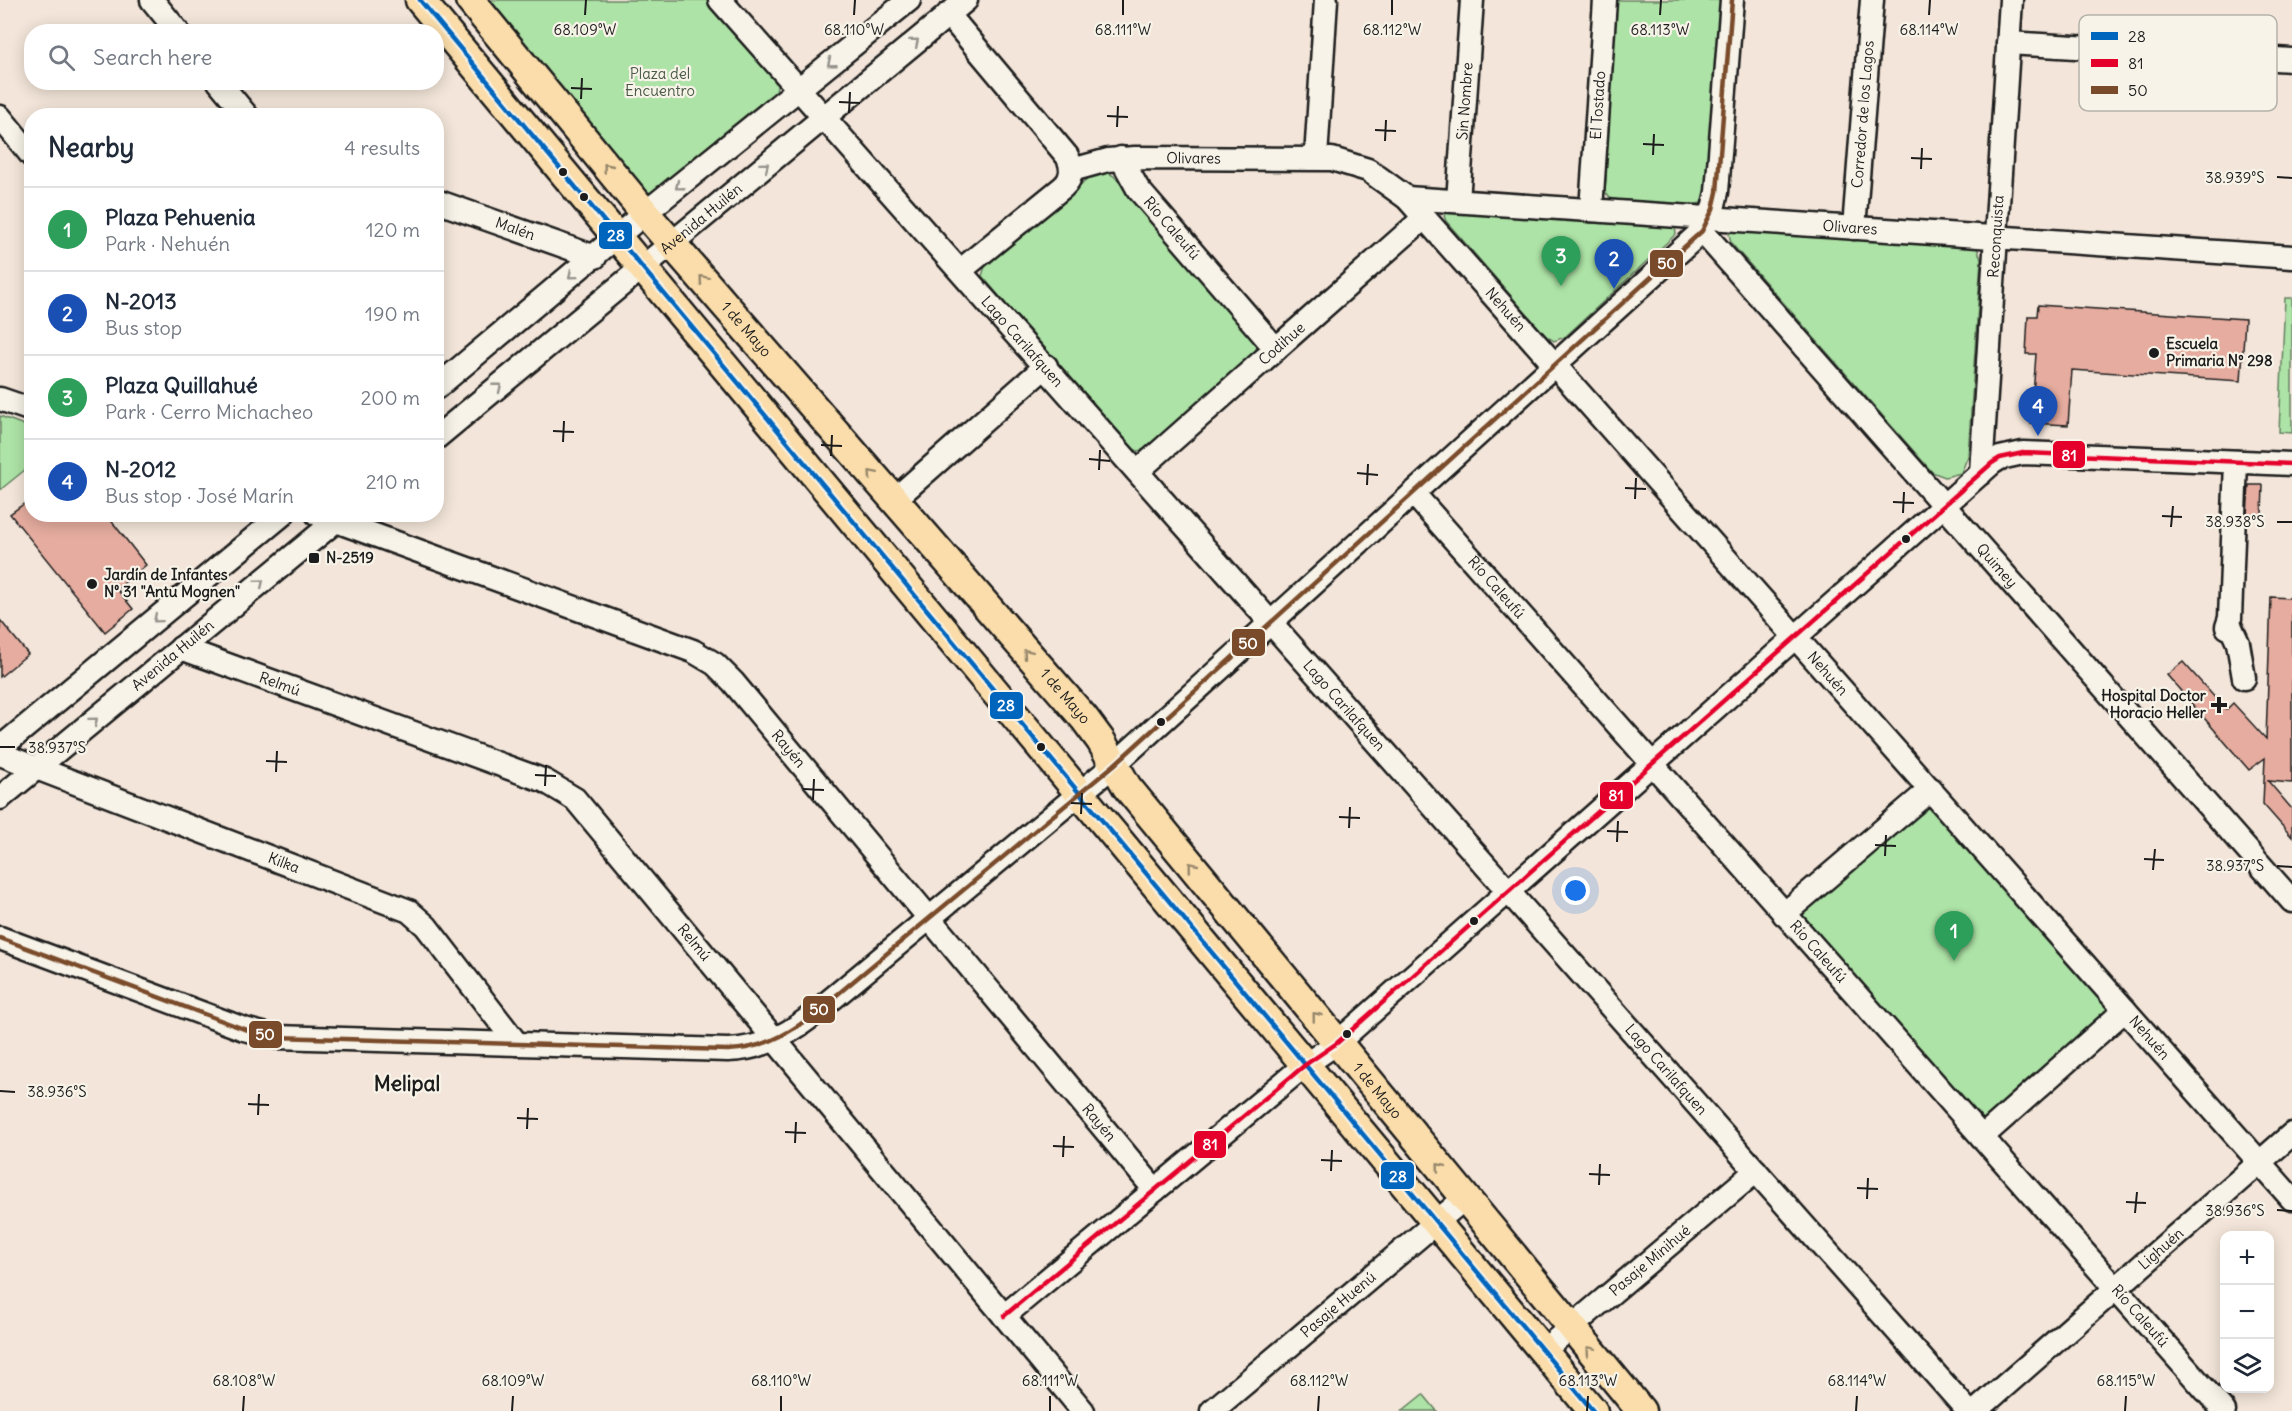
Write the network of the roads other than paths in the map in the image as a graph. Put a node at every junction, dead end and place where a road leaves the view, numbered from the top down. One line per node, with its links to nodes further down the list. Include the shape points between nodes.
1 (152, 0): 14 (street)
2 (420, 0): 15 (main road)
3 (470, 0): 34 (main road, 1 de Mayo, one-way to 3)
4 (720, 0): 22 (street, Lago Carilafquen)
5 (909, 0): 22 (street, one-way to 22)
6 (966, 0): 13 (street, Avenida Huilén)
7 (1326, 0): 27 (street)
8 (1472, 0): 31 (street, Sin Nombre)
9 (1605, 0): 33 (street, El Tostado)
10 (1732, 0): 36 (street, via 1717,192)
11 (1872, 0): 37 (street, Corredor de los Lagos)
12 (2011, 0): 17 (street, Reconquista)
13 (948, 15): 24 (street, Avenida Huilén, one-way to 13); 29 (street, via 1067,156)
14 (172, 24)
15 (440, 24)
16 (444, 29): 38 (main road)
17 (2008, 43): 18 (street); 39 (street, Reconquista)
18 (2079, 47)
19 (2277, 59): 20 (street)
20 (2292, 60)
21 (226, 90): 23 (street)
22 (798, 90): 24 (street, Lago Carilafquen); 34 (street, one-way to 34)
23 (240, 108)
24 (825, 116): 40 (street, Avenida Huilén, one-way to 24); 44 (street, Lago Carilafquen)
25 (0, 117): 26 (street)
26 (24, 146)
27 (1316, 158): 28 (street, Olivares); 30 (street, Nehuén, via 1357,165 1378,175)
28 (1121, 159): 29 (street, Olivares); 45 (street, Río Caleufú, via 1138,189)
29 (1072, 170): 44 (street, via 1067,184)
30 (1407, 198): 31 (street, Olivares); 35 (street, Nehuén)
31 (1458, 201): 33 (street, Olivares)
32 (444, 204): 41 (street, Malén)
33 (1591, 210): 36 (street, Olivares)
34 (645, 213): 38 (street); 40 (main road, 1 de Mayo)
35 (1425, 217): 45 (street, Codihue); 46 (street, Nehuén)
36 (1706, 225): 37 (street, Olivares); 46 (street); 60 (street, Quimey)
37 (1854, 228): 39 (street, Olivares)
38 (617, 237): 41 (street); 43 (main road)
39 (1996, 237): 42 (street, Olivares); 57 (street, Reconquista)
40 (672, 243): 43 (street, Avenida Huilén); 59 (main road, 1 de Mayo, one-way to 40)
41 (595, 257): 48 (street, one-way to 48)
42 (2292, 257)
43 (643, 268): 51 (street, Avenida Huilén, one-way to 43); 74 (main road)
44 (961, 270): 47 (street, Lago Carilafquen)
45 (1276, 349): 56 (street, Codihue)
46 (1556, 363): 58 (street); 65 (street, Nehuén)
47 (1046, 366): 56 (street, Lago Carilafquen); 59 (street)
48 (444, 379)
49 (444, 384): 51 (street, via 455,387)
50 (0, 399): 52 (street)
51 (477, 405): 53 (street, Avenida Huilén)
52 (24, 407)
53 (444, 432)
54 (2236, 462): 55 (street); 57 (street, via 2023,453 2000,458); 67 (street, via 2228,625 2238,643)
55 (2292, 464)
56 (1138, 471): 64 (street, Lago Carilafquen)
57 (1981, 473): 60 (street)
58 (1413, 493): 64 (street); 70 (street, Río Caleufú)
59 (894, 500): 71 (main road, 1 de Mayo, one-way to 59, via 1084,718)
60 (1944, 505): 65 (street); 77 (street, Quimey)
61 (273, 522): 68 (street, one-way to 68)
62 (326, 522): 66 (street, Avenida Huilén, one-way to 62)
63 (345, 522): 79 (street, Rayén, via 706,657 729,676)
64 (1271, 622): 71 (street); 76 (street, Lago Carilafquen)
65 (1796, 636): 70 (street); 73 (street, Nehuén)
66 (182, 648): 72 (street, Avenida Huilén, one-way to 66); 82 (street, Relmú, via 566,792)
67 (2244, 678)
68 (0, 748)
69 (0, 754): 72 (street, Kilka)
70 (1652, 764): 76 (street); 78 (street, Río Caleufú)
71 (1114, 765): 74 (street); 83 (main road, 1 de Mayo, one-way to 71, via 1127,787)
72 (36, 768): 75 (street, Avenida Huilén); 84 (street, Kilka, via 410,911 426,926)
73 (1930, 789): 78 (street); 81 (street, Nehuén)
74 (1080, 794): 79 (street); 85 (main road)
75 (0, 798)
76 (1509, 891): 83 (street); 89 (street, Lago Carilafquen)
77 (2292, 901)
78 (1784, 914): 87 (street, Río Caleufú)
79 (930, 919): 82 (street, via 809,1018); 90 (street, Rayén)
80 (0, 938): 84 (street, via 260,1034)
81 (2125, 1010): 87 (street); 88 (street, Nehuén)
82 (775, 1039): 84 (street, via 760,1046 728,1050); 95 (street, Relmú)
83 (1337, 1043): 85 (street); 91 (main road, 1 de Mayo, one-way to 83)
84 (517, 1044)
85 (1305, 1065): 90 (street); 93 (main road)
86 (2292, 1134): 88 (street, Lighuén)
87 (1982, 1137): 94 (street, Río Caleufú)
88 (2259, 1162): 92 (street, Nehuén); 94 (street, Lighuén)
89 (1756, 1171): 96 (street, Pasaje Minihué); 102 (street, Lago Carilafquen)
90 (1155, 1190): 95 (street)
91 (1465, 1198): 93 (street, Pasaje Huenú); 96 (main road, 1 de Mayo)
92 (2292, 1199)
93 (1436, 1222): 97 (main road); 99 (street, Pasaje Huenú)
94 (2115, 1289): 103 (street, Lighuén); 104 (street, Río Caleufú)
95 (1004, 1316): 98 (street, Relmú)
96 (1572, 1327): 97 (street, Pasaje Minihué); 101 (main road, 1 de Mayo, one-way to 96)
97 (1543, 1351): 100 (main road)
98 (1083, 1411)
99 (1212, 1411)
100 (1593, 1411)
101 (1641, 1411)
102 (1968, 1411)
103 (1976, 1411)
104 (2224, 1411)

